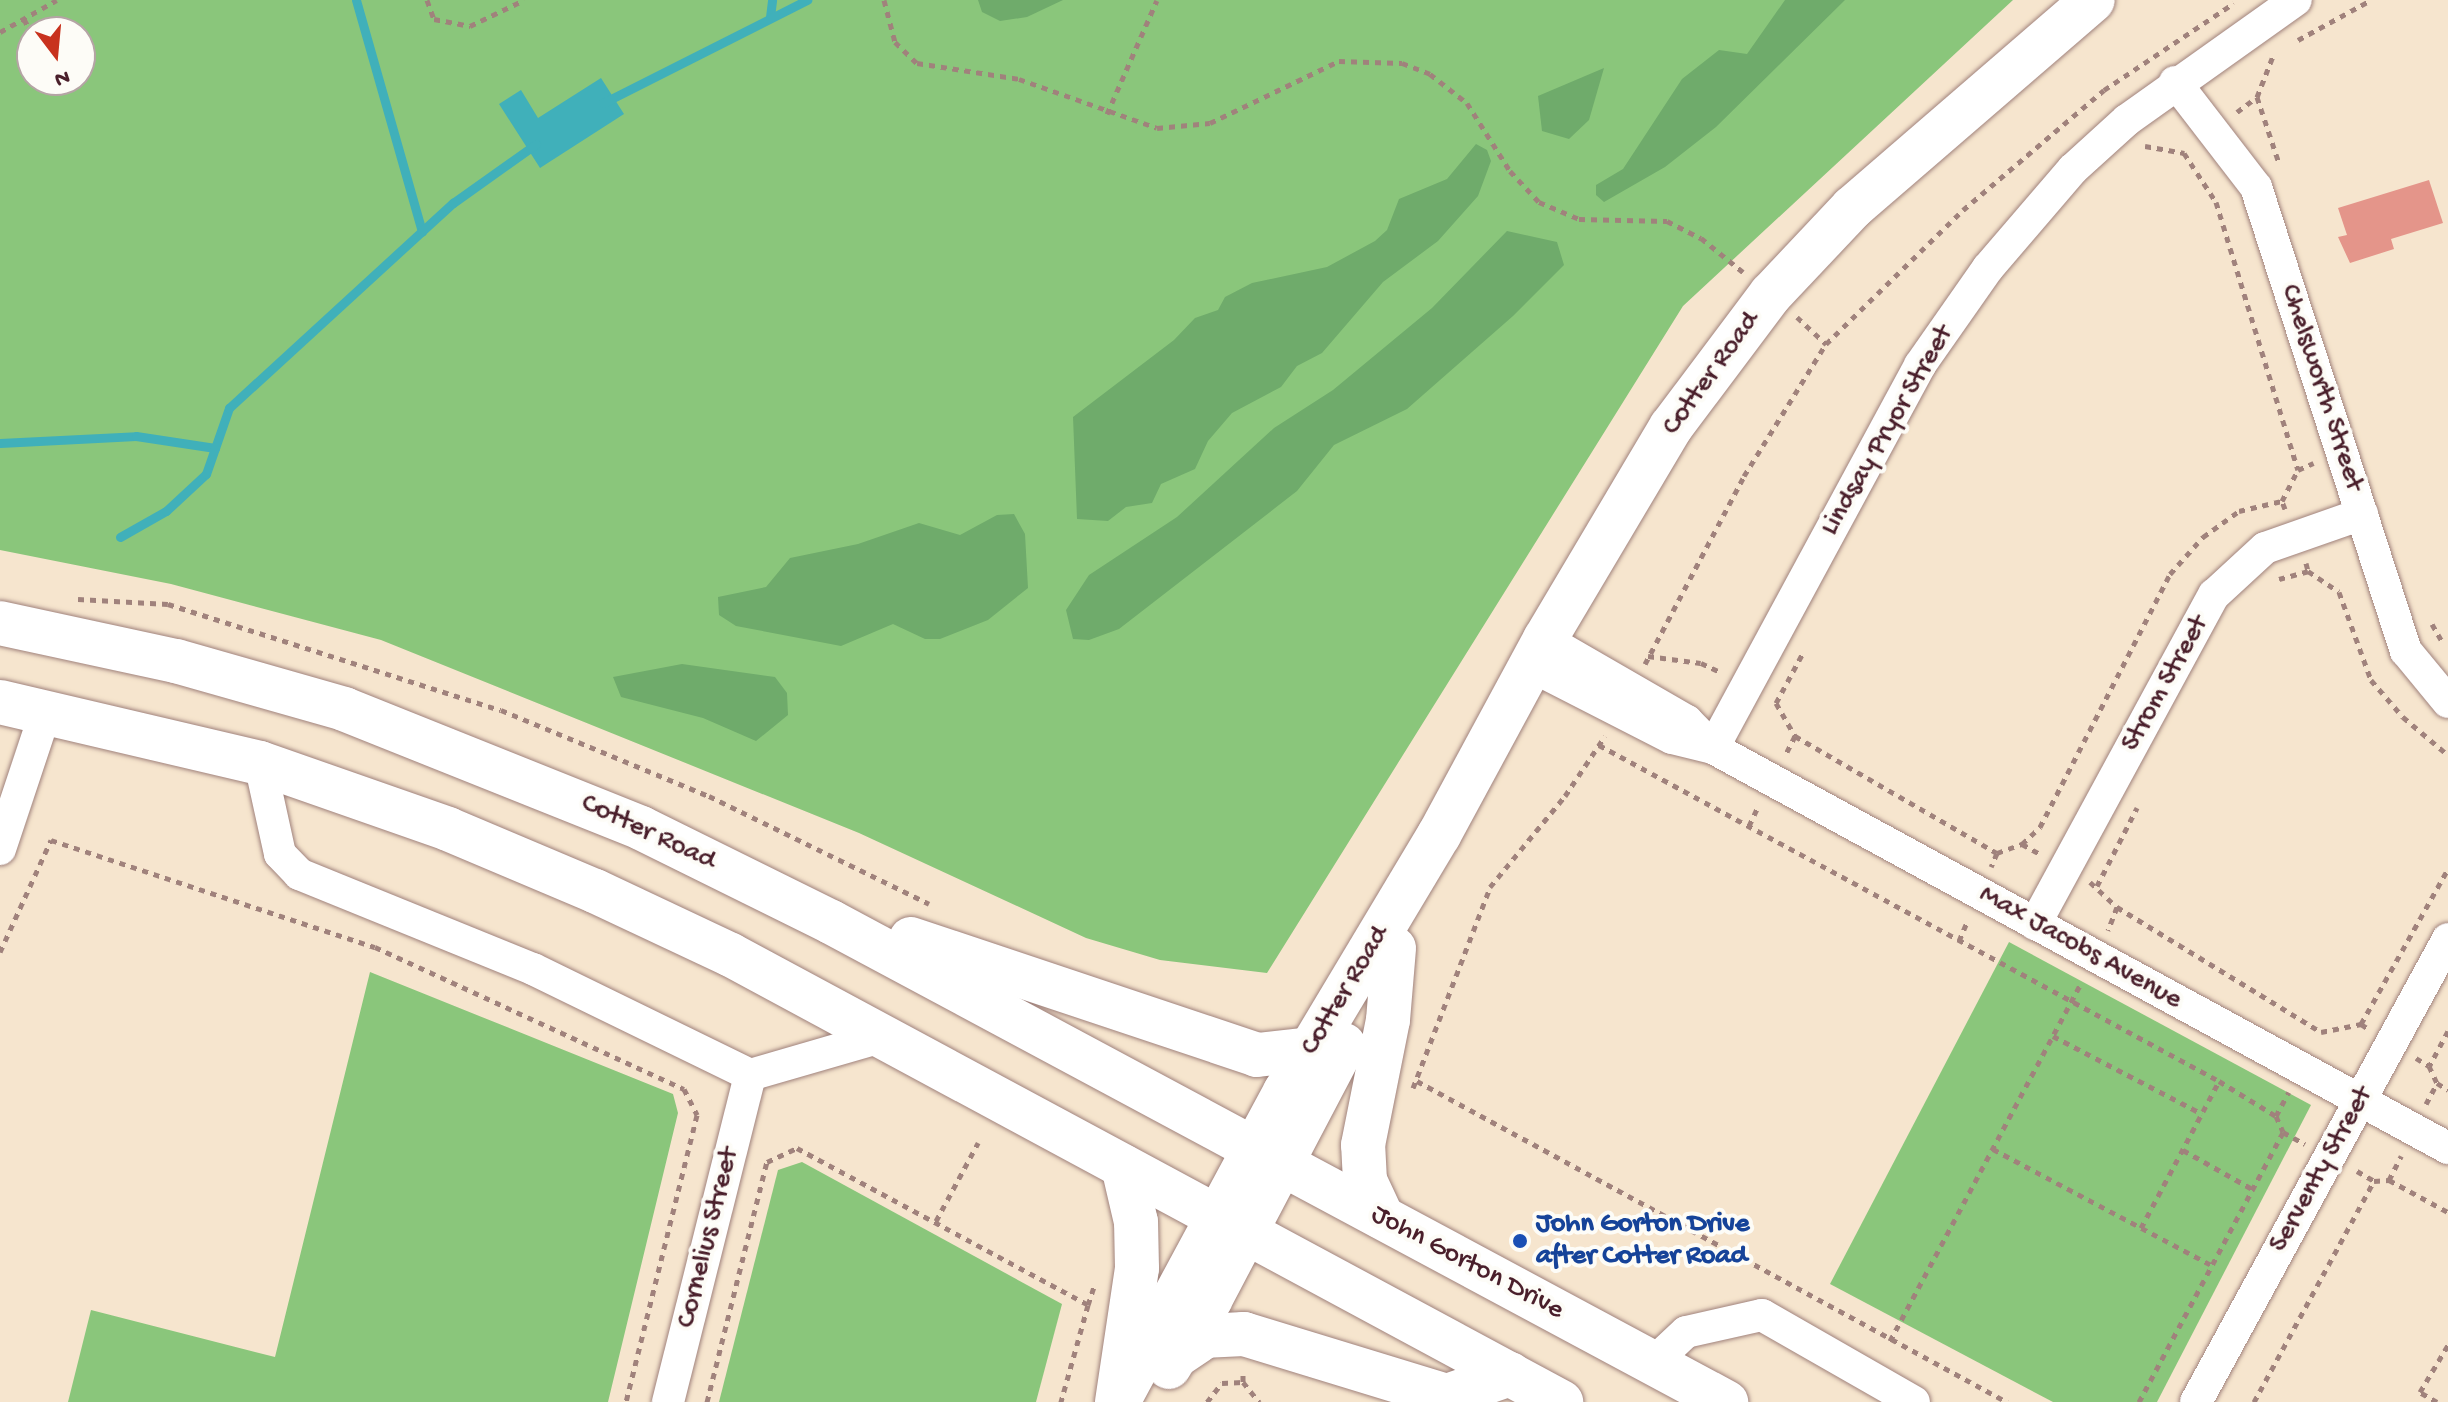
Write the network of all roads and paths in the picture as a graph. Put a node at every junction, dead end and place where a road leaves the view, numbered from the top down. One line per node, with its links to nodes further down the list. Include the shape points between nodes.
1 (57, 0): 10 (path)
2 (427, 0): 3 (path, via 434,19 470,26)
3 (524, 0)
4 (884, 0): 15 (path, via 895,42 917,63 1019,79)
5 (1157, 0): 15 (path)
6 (2093, 0): 17 (main road, Cotter Road, via 1852,208)
7 (2238, 0): 18 (path, via 2104,90 1963,210)
8 (2296, 0): 13 (street, Lindsay Pryor Street)
9 (2371, 0): 11 (path)
10 (29, 16)
11 (2293, 43)
12 (2282, 50): 14 (path, via 2271,57)
13 (2175, 82): 21 (street, Chelsworth Street, via 2256,187); 29 (street, Lindsay Pryor Street, via 2073,169 1988,268 1920,365)
14 (2257, 97)
15 (1107, 114): 17 (path, via 1157,128 1185,129 1210,123 1329,64 1358,58 1402,63 1430,74 1467,103 1510,171 1539,202 1579,219 1667,221 1701,238)
16 (2135, 155): 19 (path, via 2145,145 2184,153 2216,202)
17 (1771, 294): 18 (path); 27 (main road, Cotter Road, via 1671,427)
18 (1826, 344): 28 (path, via 1744,476)
19 (2298, 470)
20 (2282, 501): 42 (path, via 2239,511 2203,537 2170,574 2040,827 2022,844)
21 (2362, 514): 32 (street, Chelsworth Street, via 2406,651); 46 (street, Strom Street, via 2265,548 2214,595)
22 (2308, 571): 23 (path)
23 (2266, 583)
24 (69, 598): 44 (path, via 168,604 501,710 709,796)
25 (0, 623): 34 (main road, Cotter Road, via 176,661)
26 (1805, 649): 33 (path)
27 (1538, 652): 30 (street, Max Jacobs Avenue); 40 (main road, Cotter Road)
28 (1648, 656): 29 (path, via 1701,663); 30 (path)
29 (1746, 685): 37 (street, Lindsay Pryor Street)
30 (1626, 701): 36 (path); 37 (street, Max Jacobs Avenue, via 1687,721)
31 (0, 702): 35 (main road)
32 (2448, 702)
33 (1776, 703)
34 (344, 709): 55 (main road, via 420,710 547,758 721,837 920,944 1257,1055); 67 (main road, Cotter Road, via 542,785 722,866)
35 (46, 711): 38 (main road); 41 (street)
36 (1599, 745): 51 (path); 57 (path, via 1565,796 1490,887)
37 (1713, 748): 46 (street, Max Jacobs Avenue)
38 (260, 763): 54 (main road, via 448,829 595,891 731,955); 56 (street, via 280,854 299,874 533,969)
39 (2140, 802): 45 (path, via 2097,886)
40 (1439, 835): 48 (main road, Cotter Road); 55 (main road, Cotter Road)
41 (0, 849)
42 (1997, 853)
43 (2448, 869): 45 (path, via 2361,1024 2321,1032)
44 (934, 906)
45 (2117, 907): 50 (path)
46 (2035, 924): 50 (street, Max Jacobs Avenue)
47 (2448, 939): 61 (street, Serventy Street)
48 (1394, 948): 67 (main road, Cotter Road); 71 (main road, via 1388,1020 1363,1145 1365,1181)
49 (0, 952): 82 (path, via 51,840 375,947 684,1089 697,1115)
50 (2096, 957): 51 (path); 61 (street, Max Jacobs Avenue)
51 (2071, 1002): 53 (path); 58 (path)
52 (2448, 1031): 59 (path, via 2429,1066 2437,1083)
53 (2053, 1036): 62 (path); 65 (path)
54 (881, 1037): 56 (street); 68 (main road)
55 (1311, 1049): 67 (main road, Cotter Road)
56 (750, 1075): 83 (street, Cornelius Street)
57 (1417, 1081): 60 (path); 76 (path)
58 (2219, 1081): 62 (path); 69 (path, via 2276,1116 2283,1132)
59 (2448, 1090)
60 (1411, 1094)
61 (2360, 1100): 64 (street, Max Jacobs Avenue); 95 (street, Serventy Street)
62 (2202, 1114): 66 (path)
63 (978, 1143): 72 (path)
64 (2448, 1148)
65 (1993, 1149): 74 (path); 76 (path)
66 (2183, 1150): 69 (path); 74 (path)
67 (1268, 1155): 71 (main road, John Gorton Drive); 73 (main road, Cotter Road)
68 (1123, 1166): 73 (main road); 86 (main road, via 1136,1222 1137,1268)
69 (2254, 1190): 75 (path)
70 (2448, 1212): 96 (path, via 2389,1180 2374,1181)
71 (1382, 1217): 79 (main road, John Gorton Drive)
72 (936, 1221): 84 (path, via 797,1148 767,1162); 85 (path, via 1088,1305)
73 (1229, 1225): 78 (main road); 80 (main road); 86 (main road)
74 (2141, 1228): 75 (path)
75 (2213, 1266): 94 (path)
76 (1890, 1341): 93 (path)
77 (2448, 1345): 81 (path, via 2420,1392)
78 (1176, 1356): 80 (main road, via 1206,1336 1244,1334 1447,1396); 87 (main road)
79 (1653, 1363): 91 (main road, John Gorton Drive); 92 (street, via 1686,1332 1762,1315)
80 (1512, 1388): 90 (main road)
81 (2426, 1399): 97 (path)
82 (626, 1402)
83 (668, 1402)
84 (707, 1402)
85 (1061, 1402)
86 (1118, 1402)
87 (1145, 1402)
88 (1207, 1402): 89 (path, via 1222,1383 1243,1382)
89 (1259, 1402)
90 (1561, 1402)
91 (1726, 1402)
92 (1914, 1402)
93 (2007, 1402)
94 (2139, 1402)
95 (2196, 1402)
96 (2254, 1402)
97 (2437, 1402)

